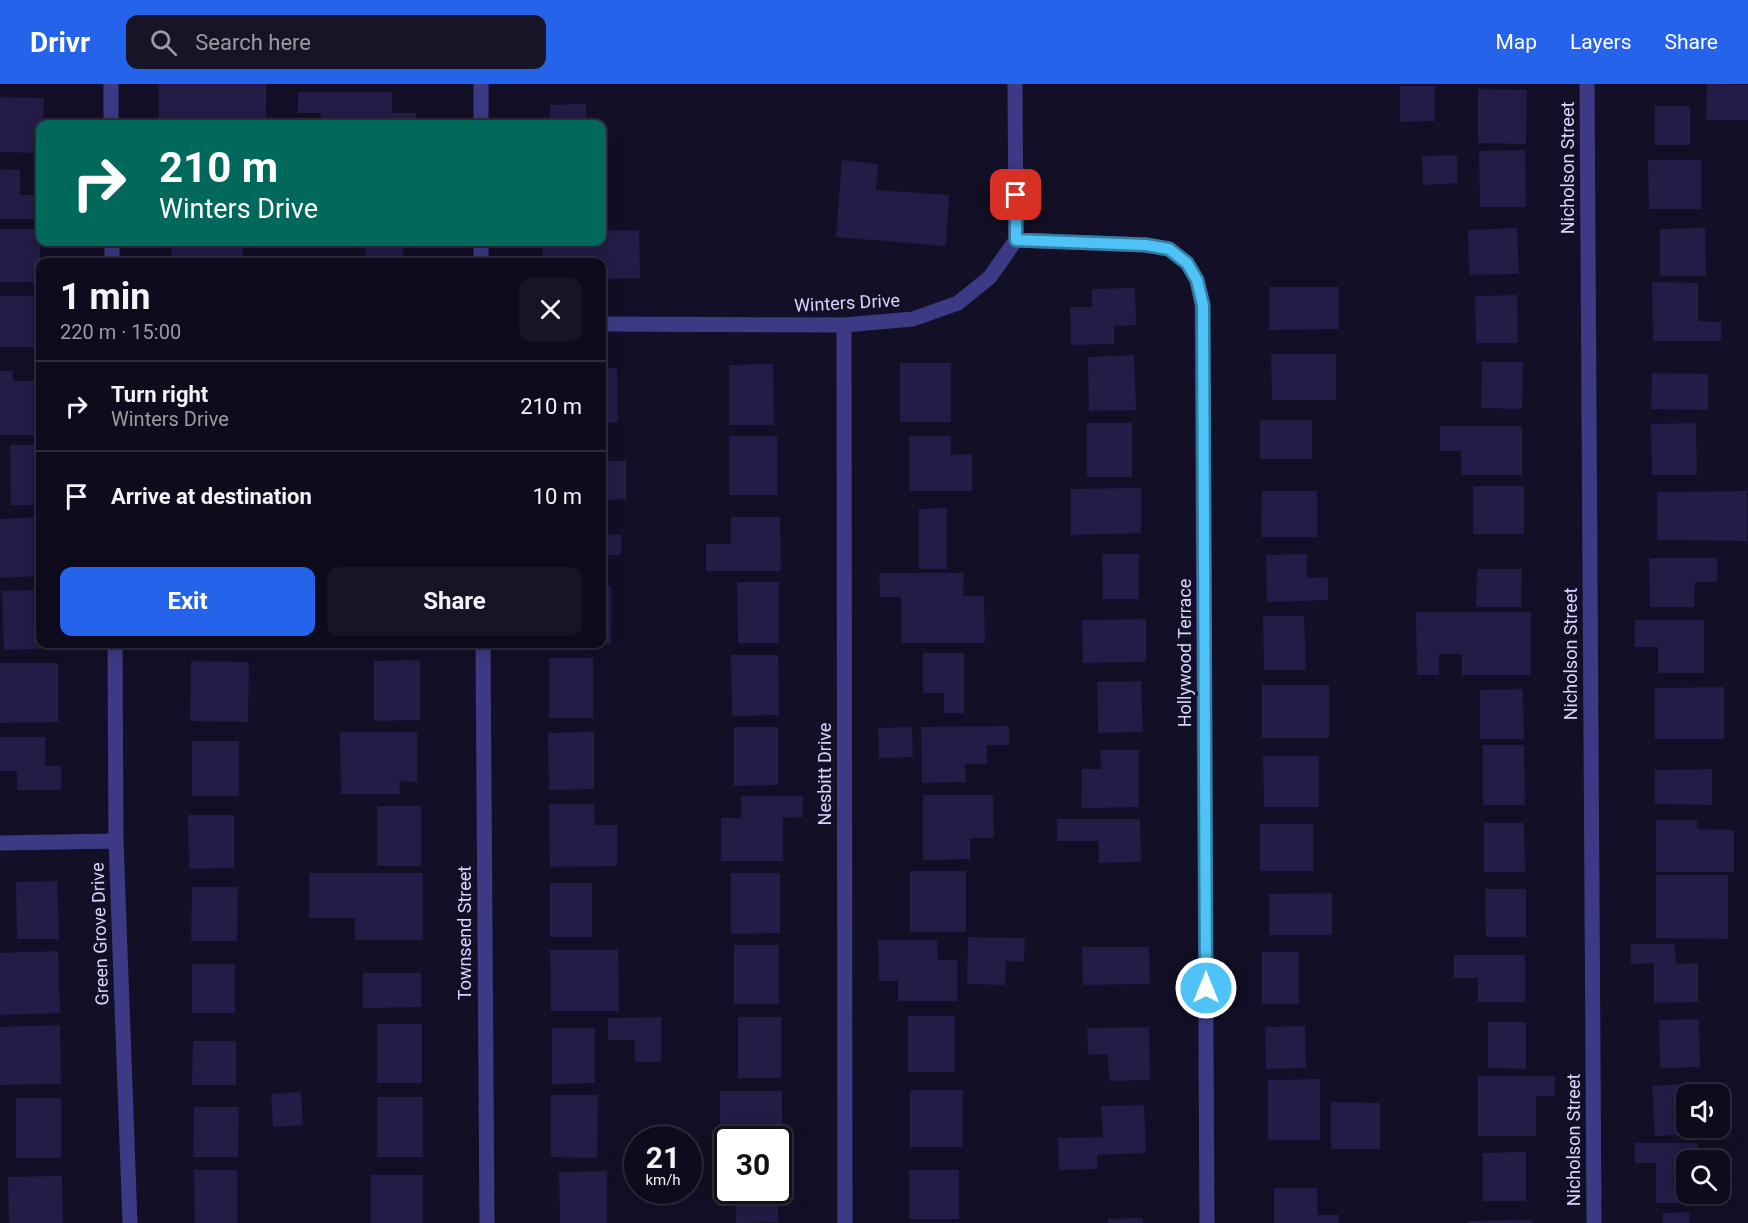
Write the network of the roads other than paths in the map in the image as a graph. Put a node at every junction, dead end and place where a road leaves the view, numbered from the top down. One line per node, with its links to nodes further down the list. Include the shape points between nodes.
1 (111, 84): 5 (street)
2 (481, 84): 6 (street)
3 (1015, 84): 7 (street)
4 (1587, 84): 18 (street, Nicholson Street)
5 (111, 120)
6 (481, 120)
7 (1016, 240): 9 (street, Winters Drive, via 990,277 958,303 913,319); 17 (street, Hollywood Terrace, via 1169,249 1187,263 1197,280 1203,305)
8 (606, 324): 9 (street, Winters Drive)
9 (844, 326): 16 (street, Nesbitt Drive)
10 (115, 648): 12 (street, Green Grove Drive)
11 (483, 648): 15 (street, Townsend Street)
12 (116, 842): 13 (street); 14 (street, Green Grove Drive)
13 (0, 843)
14 (130, 1223)
15 (487, 1223)
16 (845, 1223)
17 (1207, 1223)
18 (1594, 1223)

